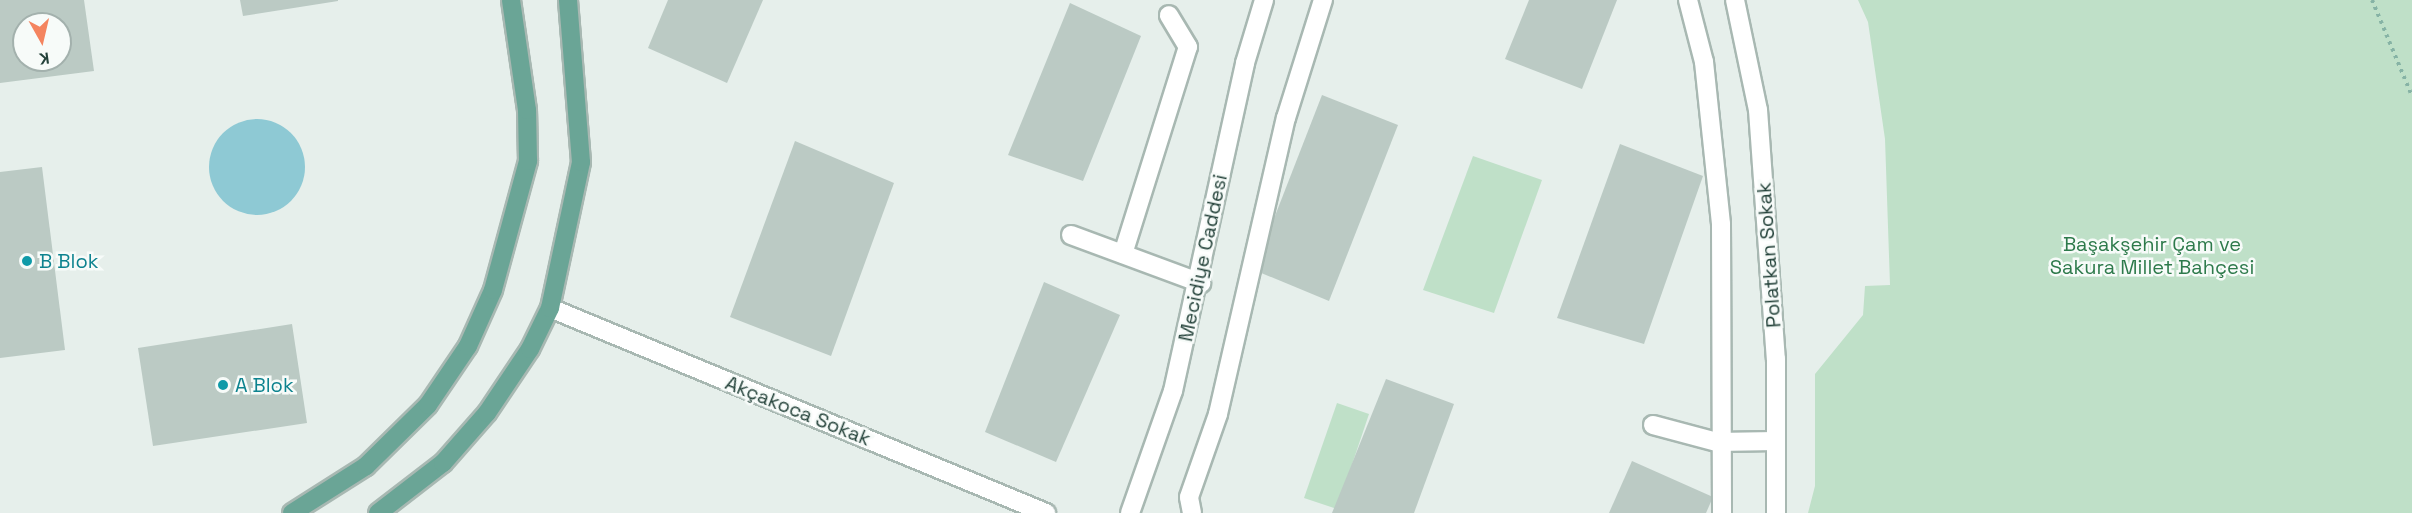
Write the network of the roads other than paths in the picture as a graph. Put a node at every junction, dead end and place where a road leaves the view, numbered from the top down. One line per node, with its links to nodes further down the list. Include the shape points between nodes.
1 (511, 0): 15 (main road, via 527,110 528,161 493,290 468,346 428,405 366,466)
2 (568, 0): 11 (main road, via 581,162)
3 (1264, 0): 10 (street, Mecidiye Caddesi, via 1245,63)
4 (1323, 0): 19 (street, via 1286,118 1218,414 1189,497)
5 (1688, 0): 14 (street, via 1704,62 1721,224)
6 (1735, 0): 13 (street, Polatkan Sokak, via 1758,110 1776,359)
7 (1169, 15): 9 (street, via 1188,47)
8 (1071, 235): 9 (street)
9 (1123, 254): 10 (street)
10 (1201, 283): 18 (street, Mecidiye Caddesi, via 1173,391)
11 (550, 308): 16 (main road, via 530,349 487,413 443,463); 17 (street, Akçakoca Sokak)
12 (1653, 425): 14 (street)
13 (1776, 441): 14 (street); 21 (street, Polatkan Sokak)
14 (1718, 442): 20 (street)
15 (292, 513)
16 (378, 513)
17 (1046, 513)
18 (1130, 513)
19 (1192, 513)
20 (1722, 513)
21 (1776, 513)

